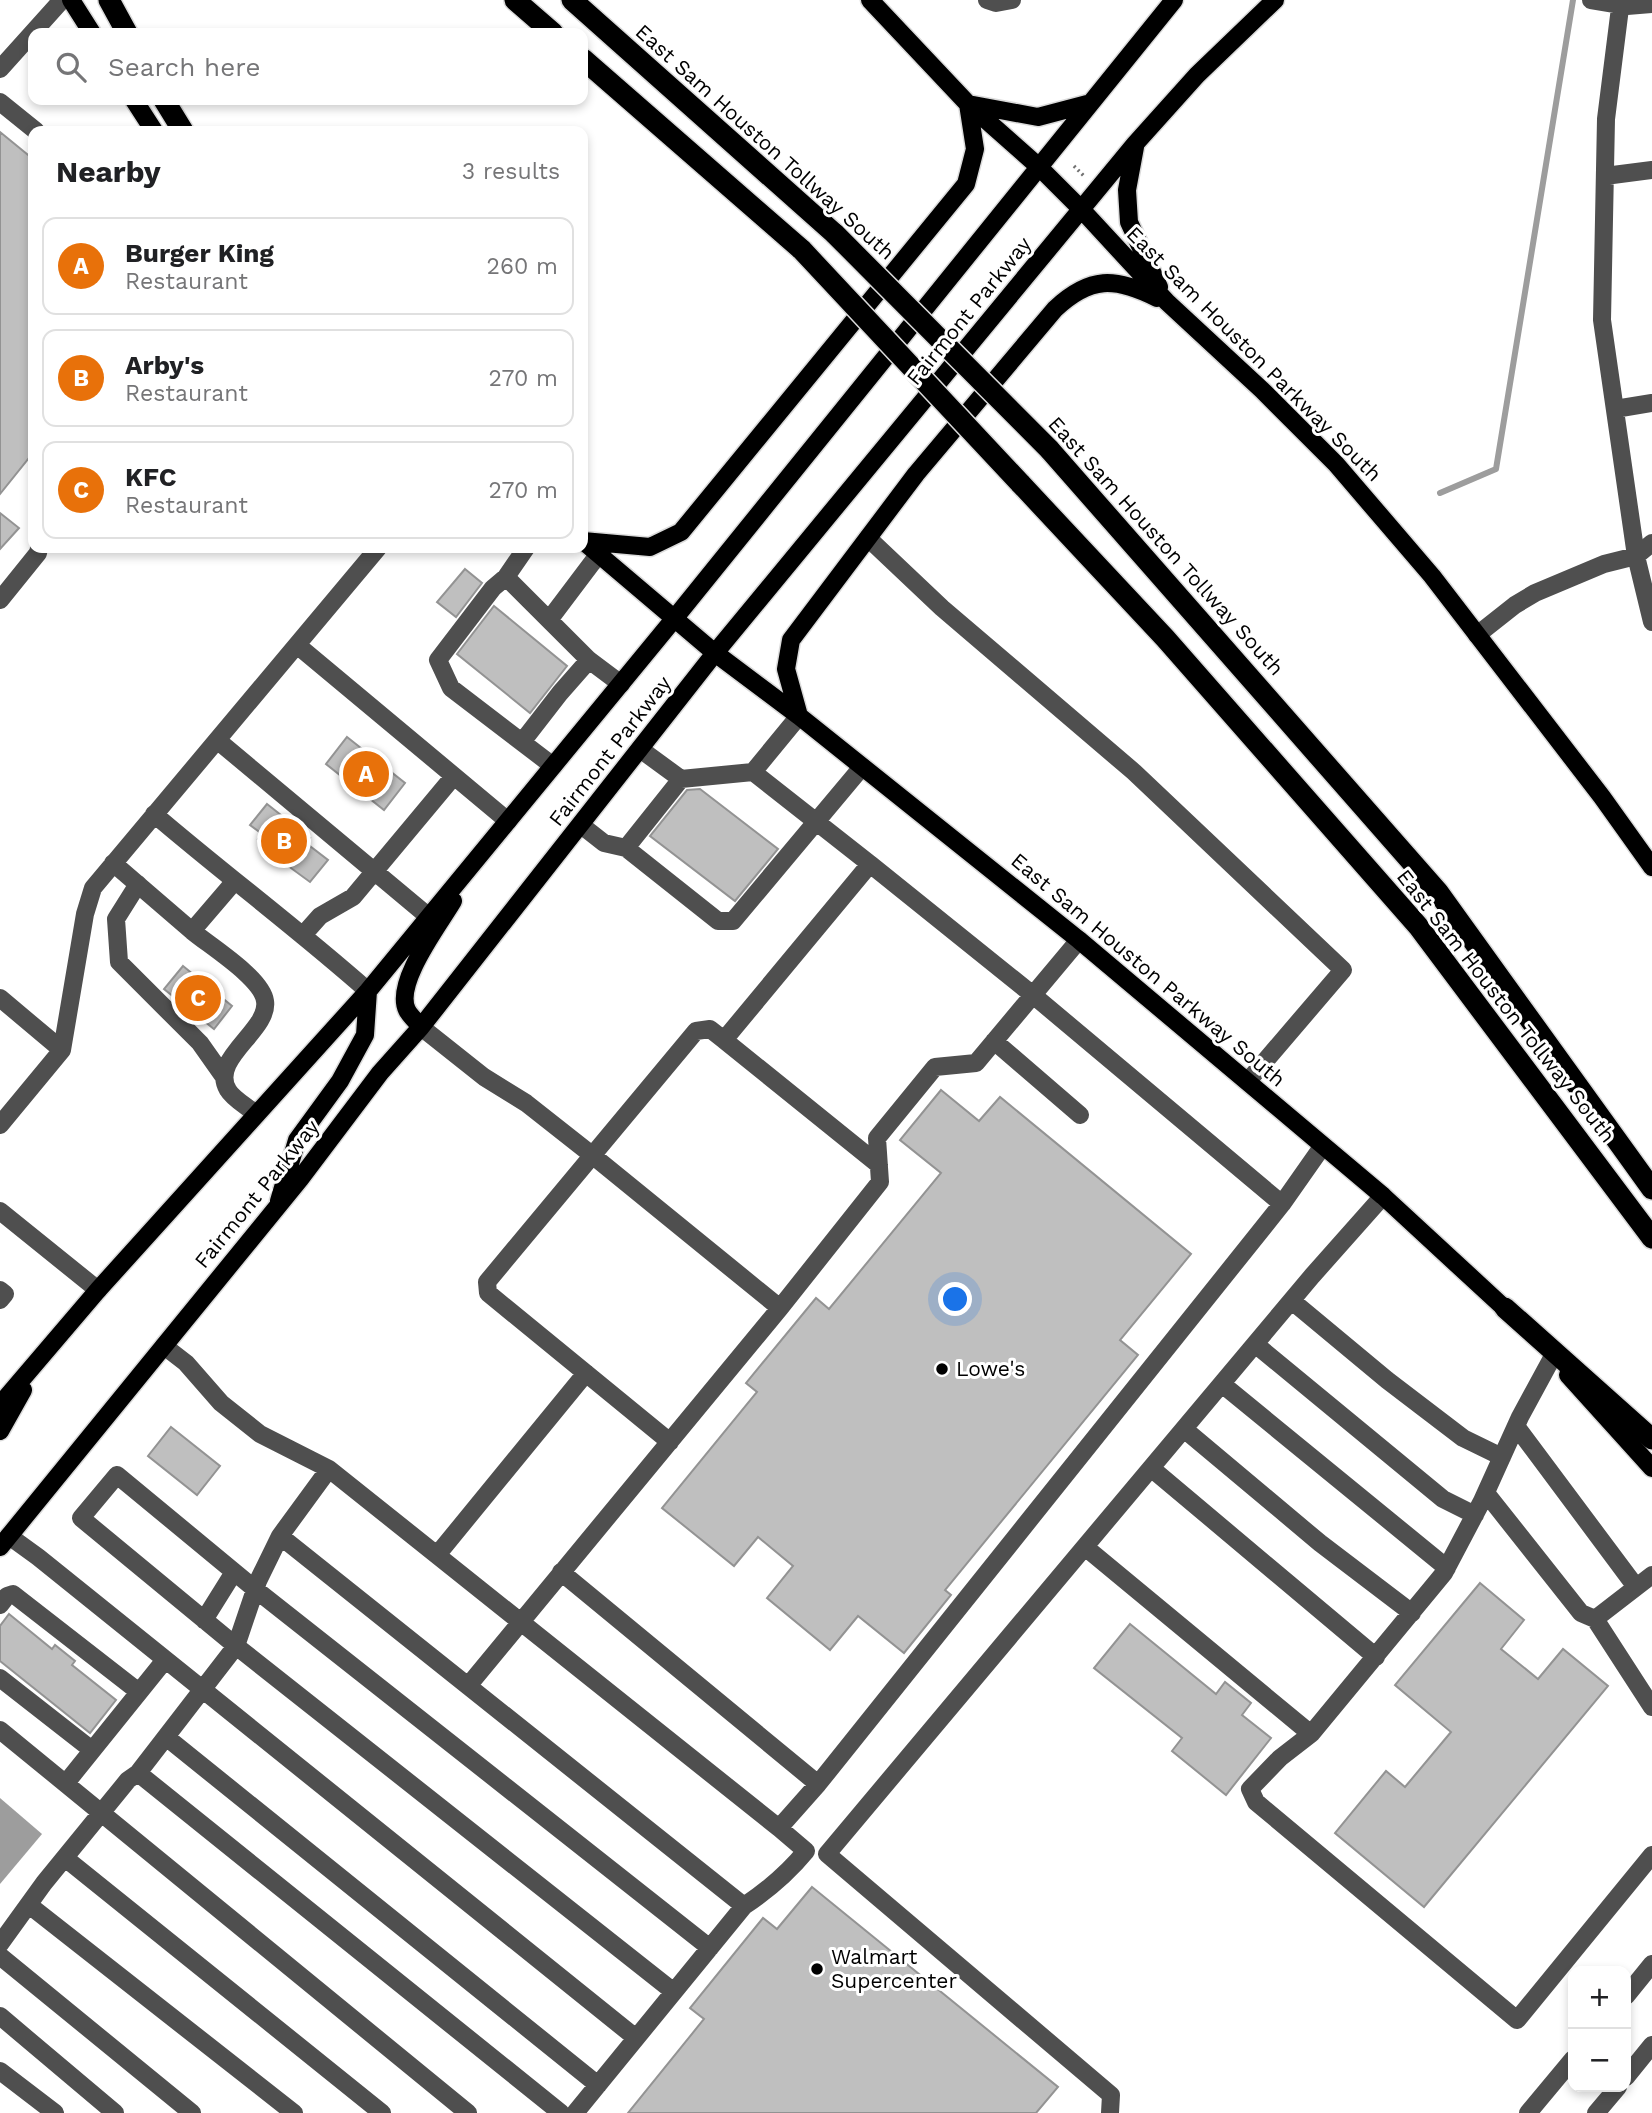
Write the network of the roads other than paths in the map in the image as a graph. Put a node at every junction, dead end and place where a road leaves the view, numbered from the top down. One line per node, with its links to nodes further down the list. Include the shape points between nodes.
1 (62, 0): 14 (street)
2 (71, 0): 15 (main road)
3 (110, 0): 16 (highway)
4 (515, 0): 17 (highway)
5 (572, 0): 96 (highway, East Sam Houston Tollway South, bridge, via 835,234 1049,449 1438,891)
6 (870, 0): 23 (main road, East Sam Houston Parkway South)
7 (986, 0): 8 (street)
8 (1012, 0)
9 (1174, 0): 22 (main road, Fairmont Parkway)
10 (1275, 0): 29 (main road, Fairmont Parkway, via 1197,75)
11 (1591, 0): 12 (street)
12 (1620, 2): 13 (street); 32 (street, via 1606,119)
13 (1652, 4)
14 (37, 28)
15 (89, 28)
16 (124, 28)
17 (548, 28)
18 (28, 38): 20 (street)
19 (588, 63): 101 (highway, East Sam Houston Tollway South, bridge, via 802,250 1165,638 1418,926)
20 (0, 69)
21 (0, 102): 26 (street)
22 (1091, 103): 23 (main road, via 1038,117); 30 (main road, Fairmont Parkway)
23 (968, 104): 30 (main road, East Sam Houston Parkway South); 38 (main road, via 975,149 967,184 681,532 650,547)
24 (137, 105): 27 (main road)
25 (167, 105): 28 (highway)
26 (30, 126)
27 (151, 126)
28 (180, 126)
29 (1135, 144): 33 (main road, Fairmont Parkway); 34 (main road, via 1129,222)
30 (1038, 166): 33 (main road, East Sam Houston Parkway South); 48 (main road, Fairmont Parkway)
31 (1652, 170): 32 (street)
32 (1605, 176): 36 (street, via 1602,320)
33 (1082, 210): 34 (main road, East Sam Houston Parkway South); 53 (main road, Fairmont Parkway)
34 (1167, 302): 37 (main road, via 1110,282 1072,293 925,464); 51 (main road, East Sam Houston Parkway South, via 1336,464)
35 (1652, 403): 36 (street)
36 (1615, 409): 45 (street)
37 (868, 538): 56 (main road, via 791,640 786,668); 89 (street, via 942,608 1134,772 1343,970)
38 (588, 541)
39 (1652, 543): 45 (street)
40 (588, 546): 44 (main road, East Sam Houston Parkway South)
41 (38, 553): 47 (street)
42 (374, 553): 52 (street)
43 (523, 553): 46 (street)
44 (598, 555): 48 (main road, East Sam Houston Parkway South); 49 (street)
45 (1636, 556): 50 (street); 51 (street, via 1535,593)
46 (506, 577): 49 (street); 58 (street, via 438,660 451,688)
47 (0, 600)
48 (674, 619): 53 (main road, East Sam Houston Parkway South); 55 (main road, Fairmont Parkway)
49 (549, 620): 54 (street)
50 (1652, 622)
51 (1477, 635): 73 (main road, East Sam Houston Parkway South)
52 (297, 645): 57 (street); 63 (street)
53 (715, 653): 56 (main road, East Sam Houston Parkway South); 59 (main road, Fairmont Parkway)
54 (589, 660): 55 (street); 58 (street)
55 (621, 684): 60 (main road, Fairmont Parkway)
56 (799, 716): 61 (main road, East Sam Houston Parkway South); 62 (street)
57 (217, 740): 65 (street); 74 (street)
58 (522, 742): 60 (street)
59 (640, 749): 64 (street); 68 (main road, Fairmont Parkway)
60 (553, 766): 66 (main road, Fairmont Parkway)
61 (862, 767): 67 (street); 80 (main road, East Sam Houston Parkway South)
62 (752, 772): 64 (street); 67 (street)
63 (454, 776): 66 (street); 74 (street)
64 (681, 779): 70 (street)
65 (154, 814): 71 (street); 75 (street)
66 (508, 821): 69 (main road, Fairmont Parkway)
67 (815, 821): 70 (street, via 733,921 718,921); 72 (street)
68 (581, 825): 70 (street, via 604,843); 84 (main road, Fairmont Parkway)
69 (486, 847): 77 (main road, Fairmont Parkway); 84 (main road, via 410,974 406,1009)
70 (626, 848)
71 (113, 863): 76 (street); 87 (street, via 93,888 85,914)
72 (870, 864): 82 (street); 85 (street)
73 (1652, 867)
74 (374, 872): 77 (street); 79 (street, via 353,897 320,916)
75 (234, 882): 78 (street); 79 (street)
76 (138, 884): 78 (street); 88 (street, via 116,919 119,962 200,1043)
77 (429, 917): 81 (main road, Fairmont Parkway)
78 (192, 932): 88 (street, via 256,982 265,1000 263,1018 233,1054)
79 (304, 934): 81 (street)
80 (1079, 940): 82 (street); 89 (main road, East Sam Houston Parkway South)
81 (368, 990): 90 (main road, Fairmont Parkway); 99 (main road, via 365,1035 297,1140)
82 (1033, 995): 86 (street); 98 (street)
83 (0, 998): 87 (street)
84 (421, 1027): 94 (street); 99 (main road, Fairmont Parkway)
85 (724, 1040): 94 (street, via 710,1029 696,1031); 95 (street)
86 (995, 1041): 91 (street); 95 (street, via 976,1063 934,1067 877,1138)
87 (62, 1050): 92 (street)
88 (224, 1077): 90 (street, via 228,1090)
89 (1248, 1082): 93 (main road, East Sam Houston Parkway South)
90 (256, 1114): 103 (main road, Fairmont Parkway)
91 (1080, 1115)
92 (0, 1125)
93 (1322, 1146): 97 (main road, East Sam Houston Parkway South); 98 (street)
94 (592, 1155): 106 (street); 112 (street, via 487,1282 488,1293)
95 (879, 1165): 106 (street, via 880,1182)
96 (1652, 1189)
97 (1383, 1196): 105 (street); 107 (main road, East Sam Houston Parkway South)
98 (1282, 1204): 155 (street)
99 (277, 1207): 109 (main road, Fairmont Parkway)
100 (0, 1211): 103 (street)
101 (1652, 1238)
102 (0, 1290): 104 (street, via 5,1294)
103 (98, 1290): 110 (main road, Fairmont Parkway)
104 (0, 1300)
105 (1292, 1301): 108 (street); 120 (street, via 1463,1438)
106 (780, 1308): 119 (street)
107 (1505, 1308): 111 (main road, East Sam Houston Parkway South); 118 (highway)
108 (1255, 1344): 113 (street); 125 (street, via 1443,1499)
109 (164, 1346): 123 (street, via 260,1434); 126 (main road, Fairmont Parkway)
110 (41, 1357): 114 (main road, Fairmont Parkway); 117 (main road)
111 (1552, 1359): 115 (street); 122 (main road, East Sam Houston Parkway South)
112 (586, 1373): 119 (street); 129 (street)
113 (1222, 1384): 116 (street); 130 (street)
114 (0, 1405)
115 (1516, 1426): 120 (street); 134 (street)
116 (1184, 1429): 121 (street); 137 (street)
117 (0, 1431)
118 (1652, 1439)
119 (670, 1442): 132 (street)
120 (1502, 1457): 124 (street)
121 (1152, 1468): 128 (street); 142 (street)
122 (1652, 1468)
123 (329, 1469): 127 (street); 129 (street)
124 (1486, 1493): 125 (street); 138 (street, via 1581,1613)
125 (1475, 1515): 130 (street)
126 (3, 1535): 143 (street, via 38,1557)
127 (280, 1536): 135 (street); 145 (street)
128 (1085, 1547): 150 (street); 184 (street, via 827,1854 1111,2095)
129 (437, 1555): 140 (street)
130 (1447, 1568): 137 (street)
131 (234, 1572): 135 (street); 139 (street); 139 (street, via 117,1475 80,1518)
132 (561, 1572): 140 (street); 155 (street)
133 (1652, 1575): 134 (street)
134 (1636, 1587): 138 (street)
135 (255, 1589): 141 (street); 163 (street)
136 (0, 1605): 147 (street, via 13,1594)
137 (1412, 1613): 142 (street)
138 (1595, 1619): 148 (street)
139 (204, 1620): 141 (street)
140 (520, 1621): 145 (street); 157 (street)
141 (236, 1646): 146 (street); 167 (street)
142 (1376, 1657): 150 (street)
143 (165, 1660): 146 (street); 147 (street)
144 (0, 1678): 152 (street)
145 (468, 1686): 161 (street)
146 (202, 1690): 151 (street); 169 (street)
147 (139, 1692): 152 (street)
148 (1652, 1707)
149 (0, 1730): 154 (street)
150 (1311, 1734): 158 (street, via 1250,1789 1256,1802 1517,2020)
151 (166, 1737): 153 (street); 174 (street)
152 (92, 1751): 154 (street)
153 (138, 1773): 156 (street); 182 (street)
154 (66, 1783): 156 (street)
155 (818, 1784): 157 (street)
156 (102, 1812): 159 (street); 181 (street)
157 (779, 1829): 161 (street, via 807,1851 789,1872)
158 (1652, 1855)
159 (65, 1858): 160 (street); 180 (street)
160 (29, 1905): 162 (street); 179 (street)
161 (744, 1906): 163 (street)
162 (0, 1944)
163 (710, 1948): 167 (street)
164 (0, 1956): 178 (street)
165 (1652, 1964): 166 (street)
166 (1631, 1990)
167 (674, 1992): 169 (street)
168 (0, 2017): 177 (street)
169 (636, 2038): 174 (street)
170 (1652, 2045): 173 (street)
171 (1568, 2065): 185 (street)
172 (0, 2071): 176 (street)
173 (1631, 2071)
174 (598, 2085): 183 (street)
175 (1614, 2092): 186 (street)
176 (49, 2111)
177 (115, 2113)
178 (192, 2113)
179 (294, 2113)
180 (382, 2113)
181 (468, 2113)
182 (561, 2113)
183 (575, 2113)
184 (1110, 2113)
185 (1528, 2113)
186 (1596, 2113)

